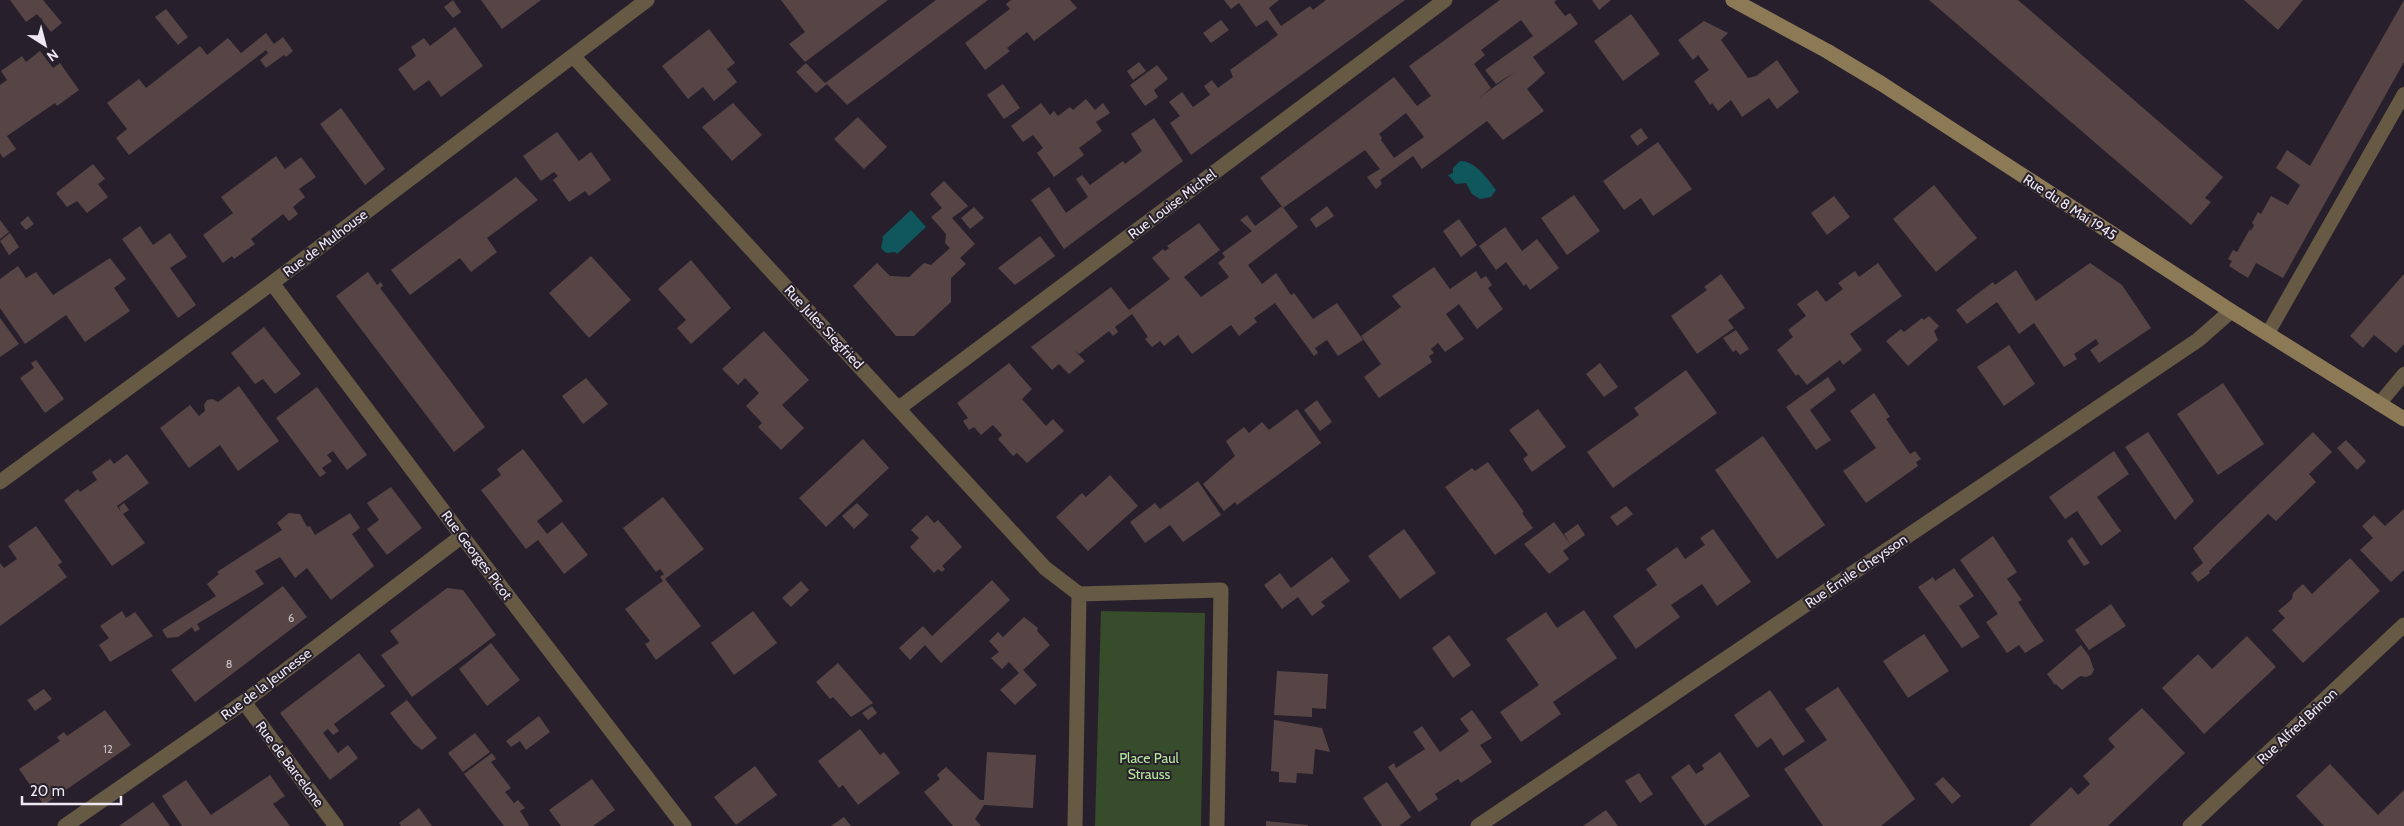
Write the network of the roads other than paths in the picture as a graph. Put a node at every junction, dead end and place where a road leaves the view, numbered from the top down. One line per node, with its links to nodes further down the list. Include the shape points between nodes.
1 (647, 0): 4 (street, Rue de Mulhouse)
2 (1445, 0): 11 (street, Rue Louise Michel)
3 (1733, 0): 7 (street, Rue du 8 Mai 1945, via 1882,84)
4 (573, 56): 6 (street, Rue de Mulhouse); 11 (street, Rue Jules Siegfried)
5 (2404, 94): 8 (lane)
6 (272, 283): 13 (street, Rue de Mulhouse); 14 (street, Rue Georges Picot)
7 (2231, 311): 8 (street, Rue du 8 Mai 1945); 23 (street, Rue Émile Cheysson, via 2198,340)
8 (2268, 332): 10 (street, Rue du 8 Mai 1945)
9 (2404, 374): 10 (lane)
10 (2378, 404): 12 (street, Rue du 8 Mai 1945)
11 (899, 408): 15 (street, Rue Jules Siegfried, via 1045,568)
12 (2404, 419)
13 (0, 482)
14 (462, 536): 17 (street, Rue de la Jeunesse); 20 (street, Rue Georges Picot)
15 (1079, 594): 21 (street); 22 (street, via 1221,590)
16 (2404, 625): 24 (street, Rue Alfred Brinon)
17 (244, 702): 18 (street, Rue de la Jeunesse); 19 (street, Rue de Barcelone)
18 (65, 826)
19 (336, 826)
20 (684, 826)
21 (1075, 826)
22 (1217, 826)
23 (1478, 826)
24 (2190, 826)

